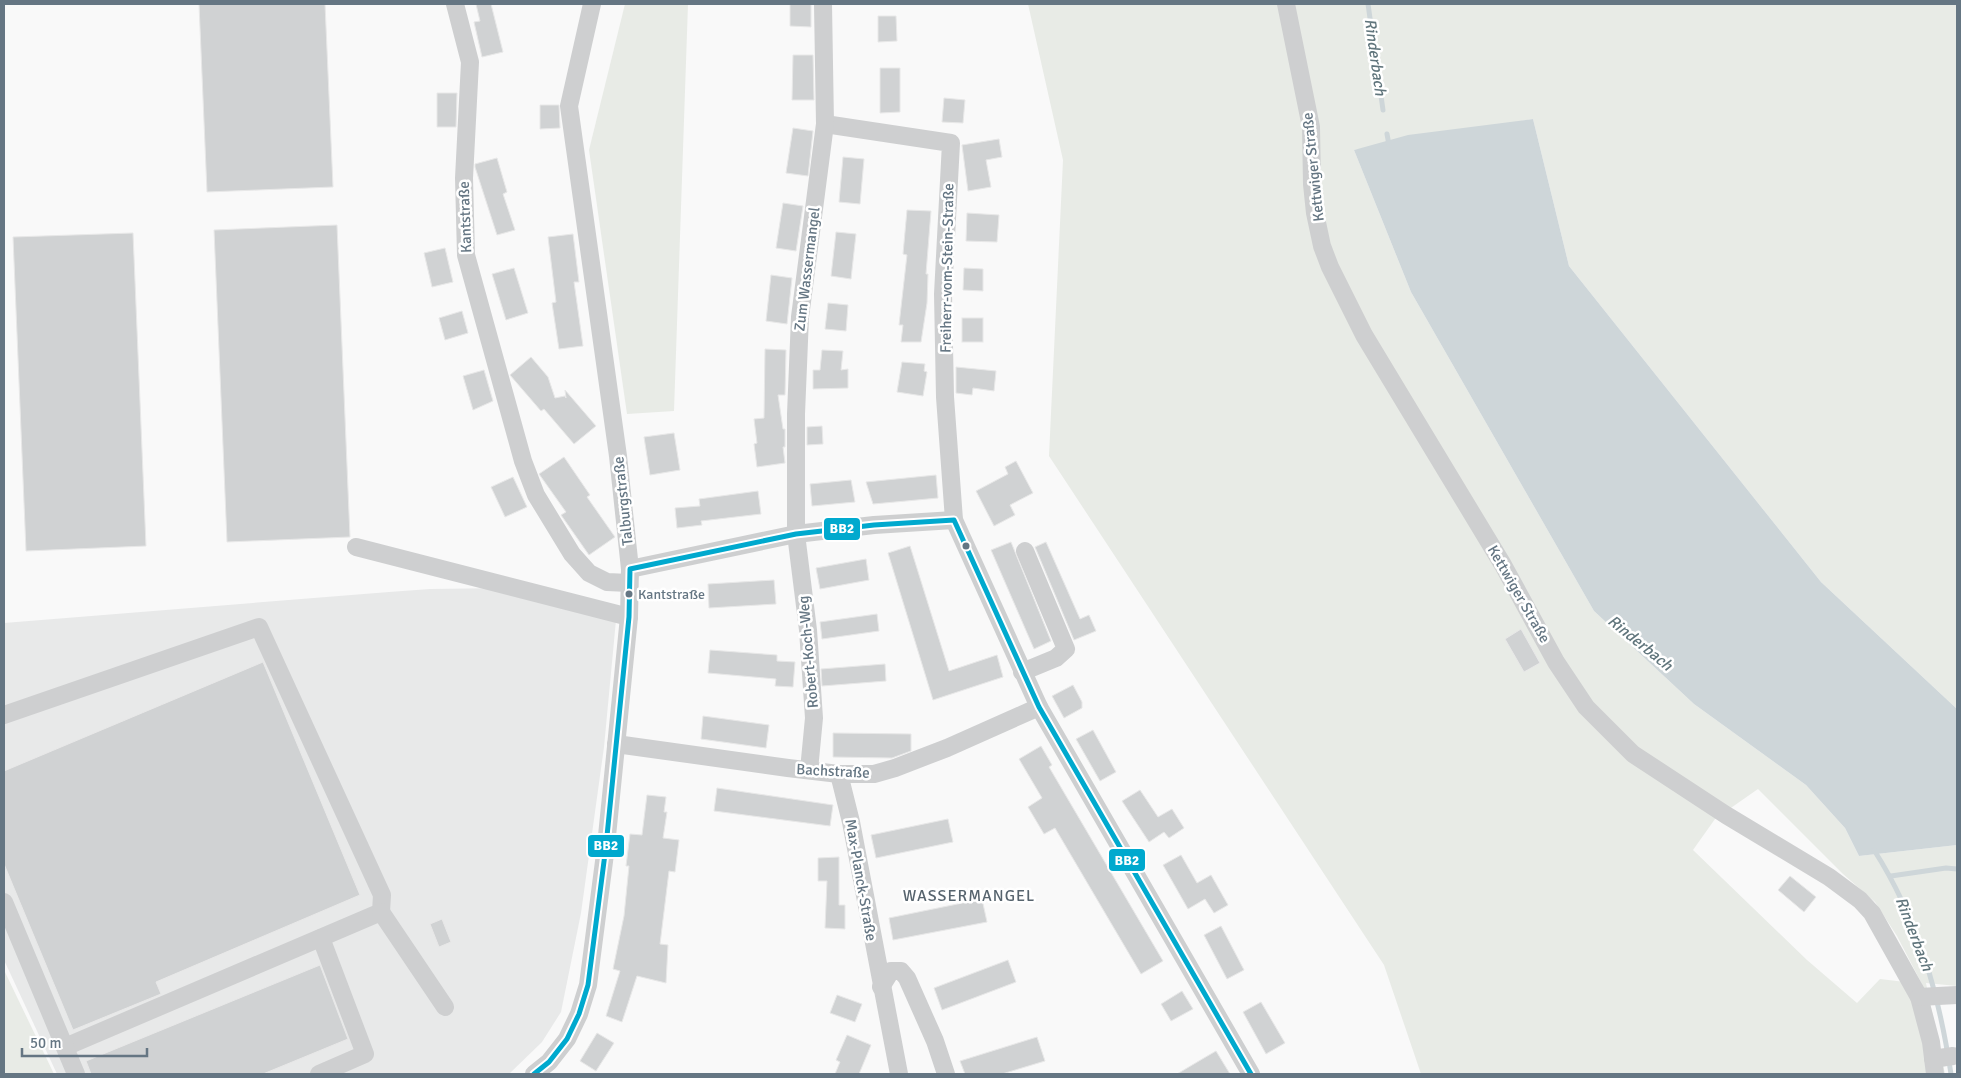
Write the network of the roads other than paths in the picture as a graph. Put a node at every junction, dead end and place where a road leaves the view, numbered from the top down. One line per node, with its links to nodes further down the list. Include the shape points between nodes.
1 (455, 4): 10 (street, Kantstraße, via 470,62 464,178 466,255 523,461 536,494 572,554 589,572 607,582)
2 (592, 4): 10 (street, Talburgstraße, via 569,106 607,371)
3 (824, 4): 5 (street, Zum Wassermangel)
4 (1286, 4): 23 (street, Kettwiger Straße, via 1311,126 1315,213 1330,268 1364,335 1503,565 1556,662 1586,707 1633,754 1829,877 1860,900 1872,913)
5 (825, 124): 6 (street, Freiherr-vom-Stein-Straße, via 950,143 943,294 945,397); 7 (street, Zum Wassermangel, via 800,317)
6 (954, 520): 7 (street, Kantstraße); 12 (street)
7 (796, 534): 10 (street, Kantstraße); 16 (street, Robert-Koch-Weg, via 808,630 814,718)
8 (356, 547): 11 (street)
9 (1025, 551): 12 (street, via 1066,648 1056,658)
10 (630, 576): 11 (street, Talburgstraße)
11 (629, 616): 15 (street, Talburgstraße)
12 (1022, 672): 13 (street)
13 (1039, 707): 17 (street, Bachstraße, via 895,768 874,774); 32 (street)
14 (4, 714): 19 (street, via 259,627 382,895)
15 (616, 744): 16 (street, Bachstraße); 29 (street, Talburgstraße, via 588,985 567,1039 549,1062)
16 (809, 770): 17 (street, Bachstraße)
17 (839, 774): 21 (street, Max-Planck-Straße)
18 (4, 902): 25 (street)
19 (381, 912): 20 (street); 24 (street)
20 (321, 938): 25 (street); 28 (street, via 365,1054)
21 (881, 987): 30 (street, Max-Planck-Straße); 31 (street, via 891,970 900,971 906,978 936,1041)
22 (1953, 995): 23 (street)
23 (1924, 997): 26 (street, Kettwiger Straße, via 1929,1034)
24 (445, 1007)
25 (65, 1047): 27 (street)
26 (1941, 1062)
27 (76, 1074)
28 (319, 1074)
29 (534, 1074)
30 (898, 1074)
31 (946, 1074)
32 (1251, 1074)

